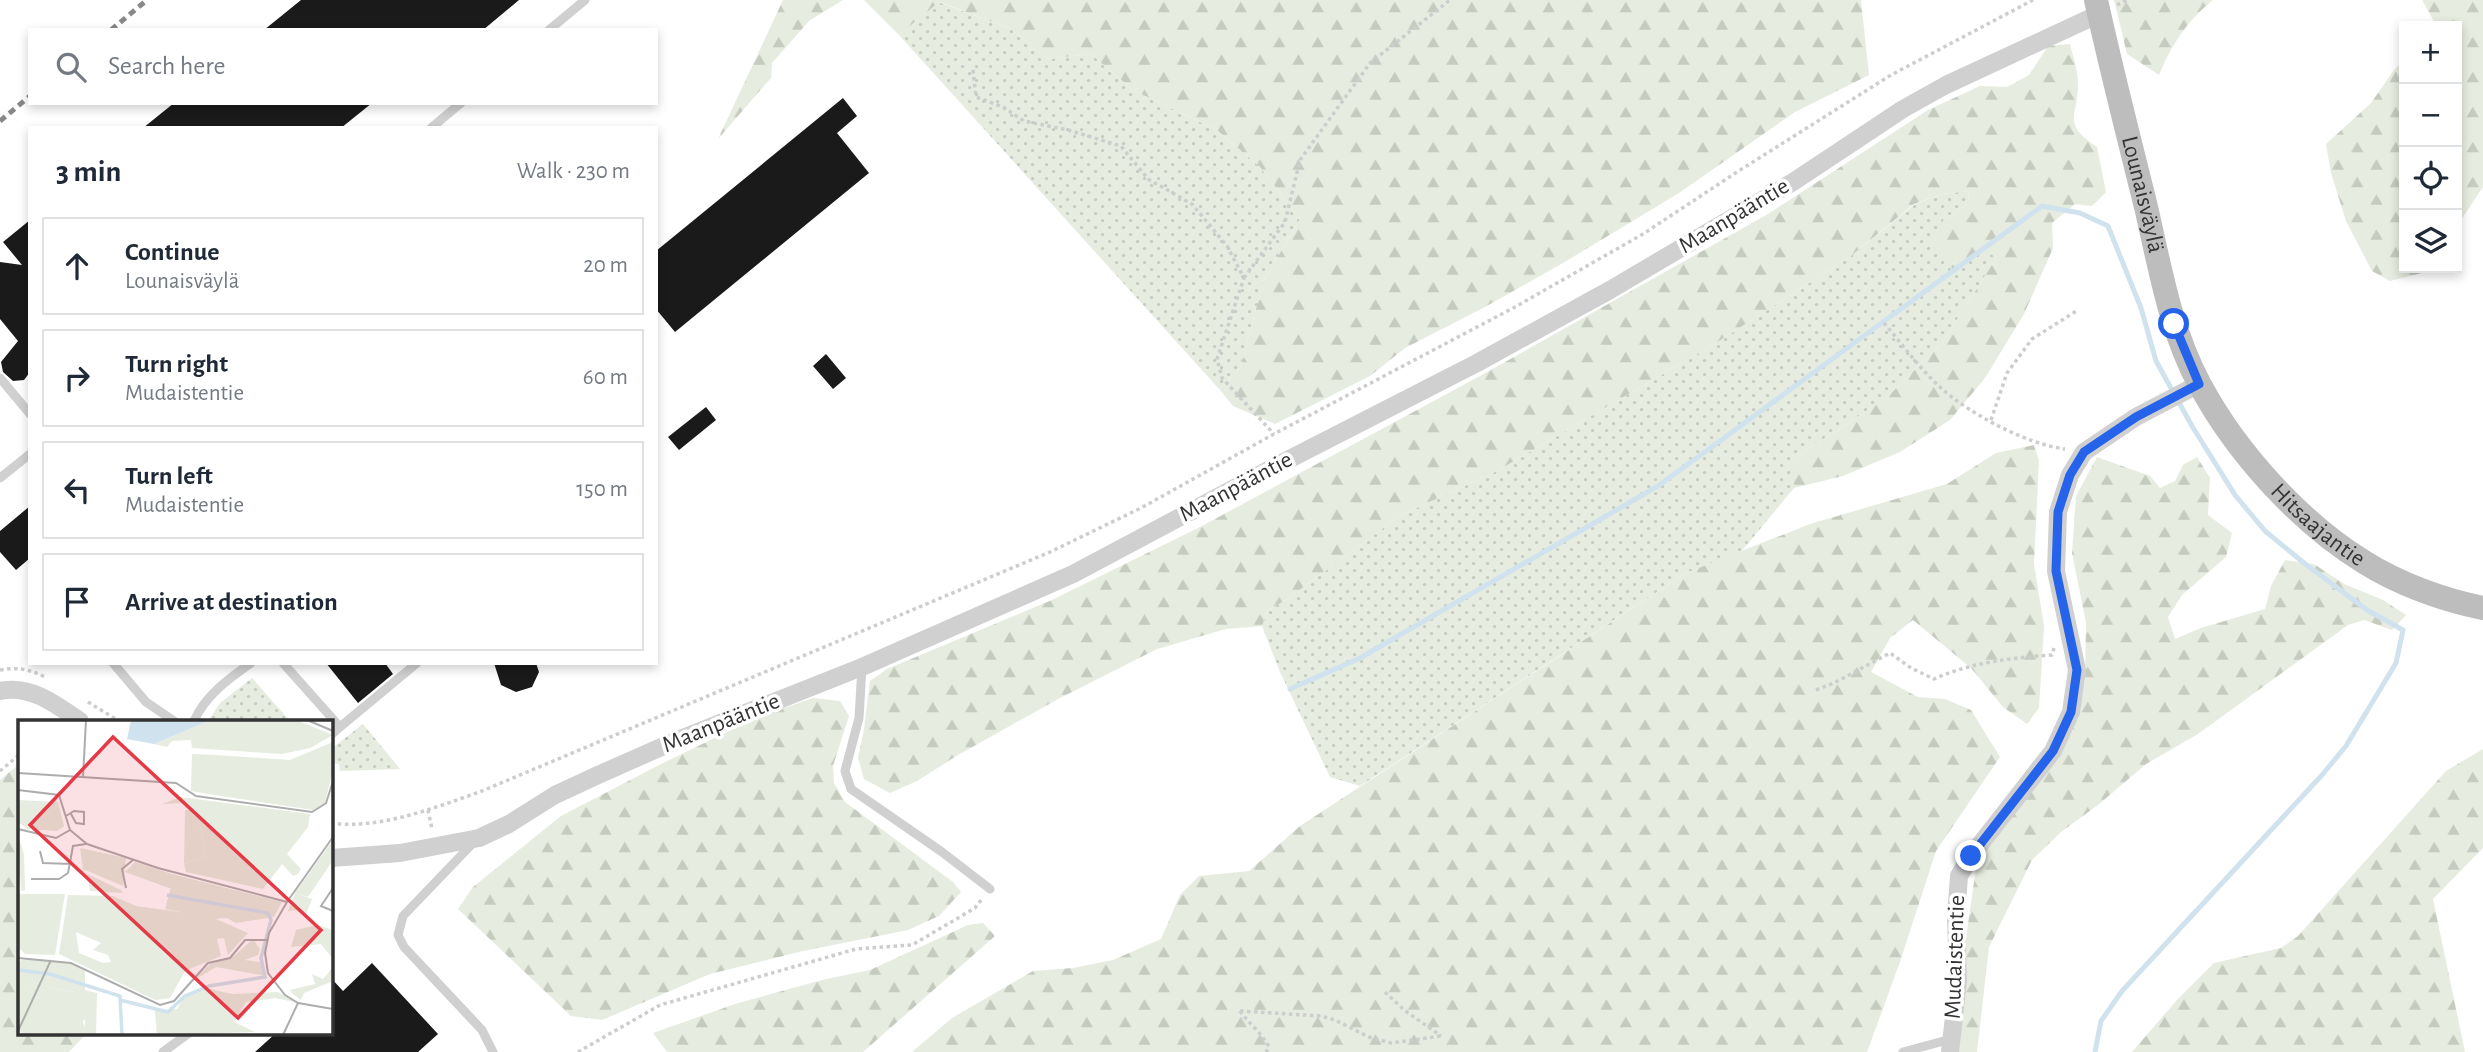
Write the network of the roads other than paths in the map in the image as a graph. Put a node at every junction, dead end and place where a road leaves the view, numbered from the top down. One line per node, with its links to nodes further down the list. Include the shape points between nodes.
1 (585, 0): 3 (lane)
2 (2098, 7): 7 (street, Lounaisväylä, via 2174,324); 16 (street, Maanpääntie, via 1903,108 1793,182 1477,363 1073,574)
3 (552, 28)
4 (458, 105): 5 (lane)
5 (433, 126)
6 (0, 379): 8 (lane)
7 (2199, 384): 11 (street, Hitsaajantie, via 2230,434 2263,473 2331,539 2402,581); 27 (street, Mudaistentie, via 2136,417 2084,452 2070,475 2058,512 2056,571 2077,670 2071,712 2053,751 1959,876 1958,981)
8 (28, 412)
9 (28, 456): 10 (lane)
10 (0, 478)
11 (2483, 608)
12 (115, 665): 19 (lane, via 146,702)
13 (248, 665): 20 (lane, via 201,706)
14 (285, 665): 21 (lane)
15 (415, 665): 21 (lane)
16 (862, 667): 23 (street, Maanpääntie, via 598,775); 25 (lane, via 859,718 845,771 851,789)
17 (0, 691): 18 (street, via 40,695)
18 (78, 720)
19 (173, 720)
20 (194, 720)
21 (340, 727): 22 (lane)
22 (332, 733)
23 (479, 838): 24 (street, Maanpääntie, via 400,853); 29 (lane, via 403,916 398,936 482,1030)
24 (332, 858)
25 (990, 889)
26 (188, 1034): 28 (lane)
27 (1951, 1046): 30 (lane)
28 (163, 1052)
29 (493, 1052)
30 (1903, 1052)

